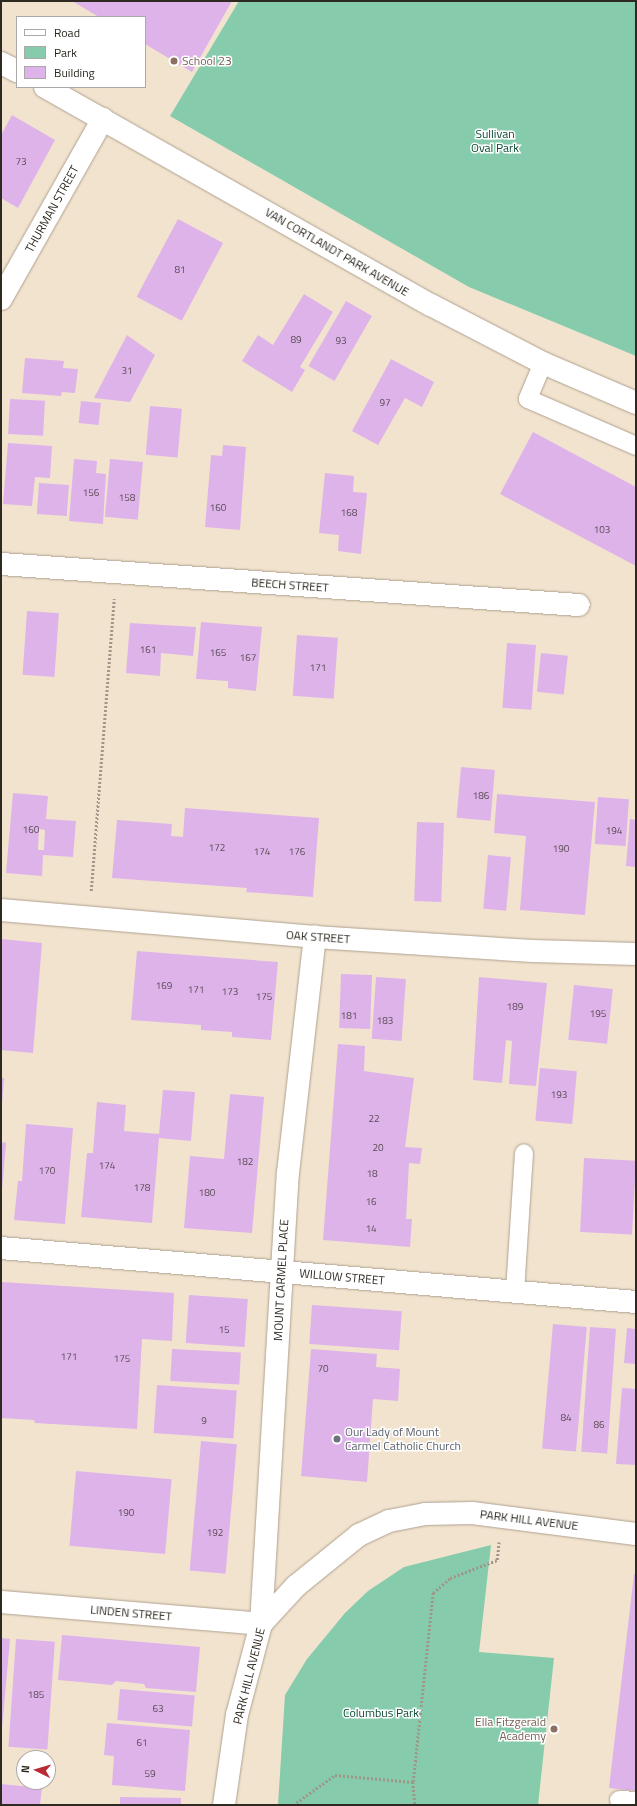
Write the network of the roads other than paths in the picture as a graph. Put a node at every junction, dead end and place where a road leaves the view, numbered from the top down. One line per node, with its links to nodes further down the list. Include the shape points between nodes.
1 (1, 63): 2 (street)
2 (16, 70)
3 (47, 88): 4 (street, VAN CORTLANDT PARK AVENUE)
4 (102, 119): 5 (street, THURMAN STREET); 6 (street, VAN CORTLANDT PARK AVENUE, via 431,305)
5 (1, 299)
6 (543, 363): 7 (street, VAN CORTLANDT PARK AVENUE); 8 (lane, via 528,399)
7 (636, 403)
8 (636, 446)
9 (1, 564): 10 (street, BEECH STREET)
10 (579, 606)
11 (1, 910): 12 (street, OAK STREET)
12 (315, 937): 13 (street, OAK STREET, via 533,951); 16 (street, MOUNT CARMEL PLACE, via 288,1173)
13 (636, 954)
14 (524, 1153): 17 (lane, via 521,1232)
15 (1, 1248): 16 (street, WILLOW STREET)
16 (282, 1271): 17 (street, WILLOW STREET); 21 (street, MOUNT CARMEL PLACE)
17 (515, 1292): 18 (street, WILLOW STREET)
18 (636, 1302)
19 (636, 1534): 21 (street, PARK HILL AVENUE, via 472,1513 425,1514 389,1522 359,1535 296,1586)
20 (1, 1602): 21 (street, LINDEN STREET)
21 (261, 1624): 22 (street, PARK HILL AVENUE, via 237,1715)
22 (224, 1805)

